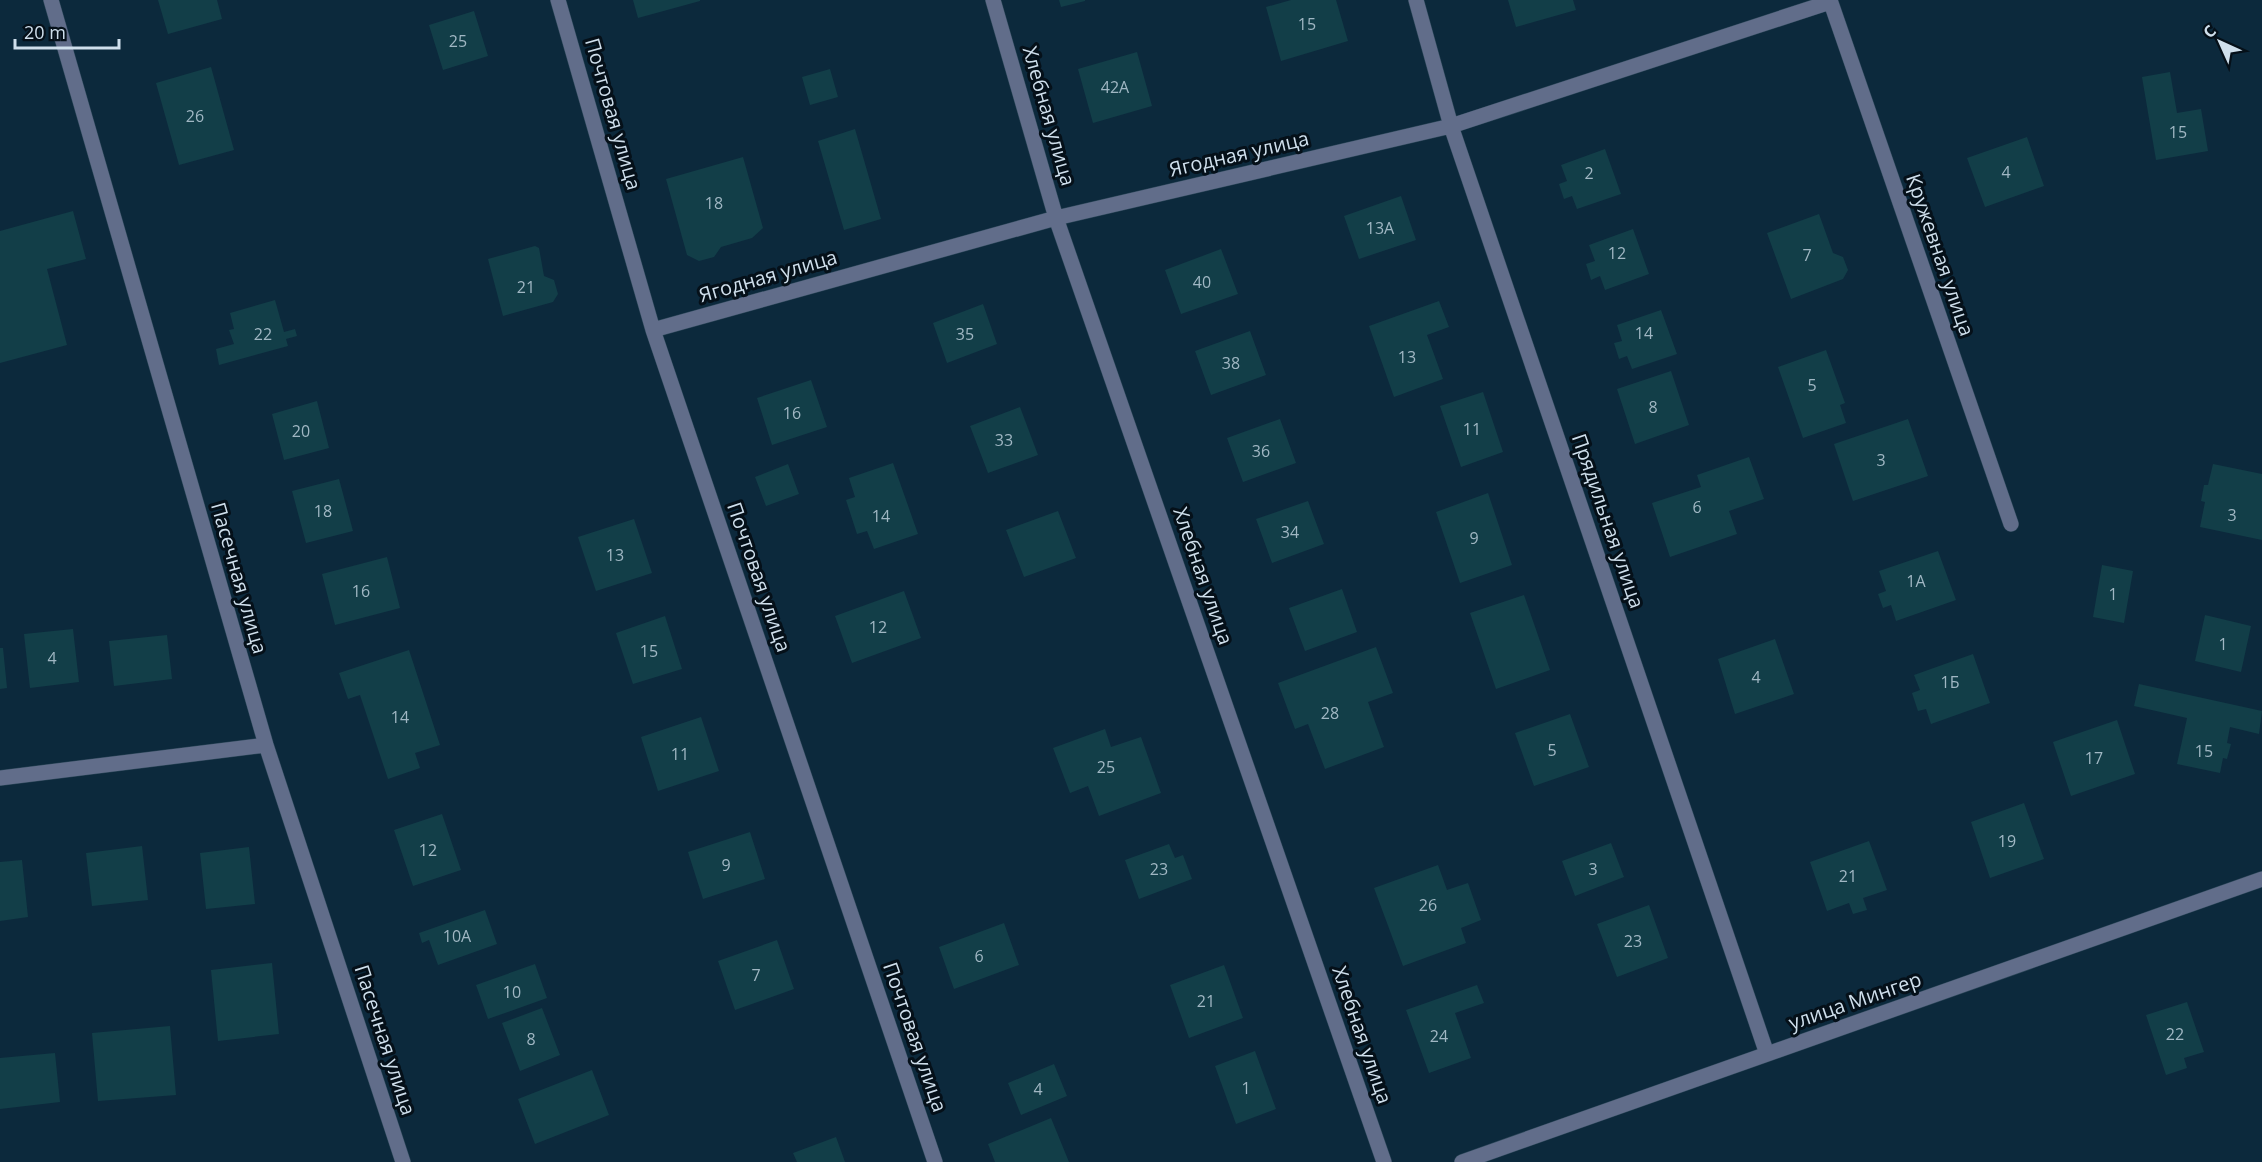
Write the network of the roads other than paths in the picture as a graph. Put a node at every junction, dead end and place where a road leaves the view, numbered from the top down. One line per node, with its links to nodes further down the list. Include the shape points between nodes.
1 (51, 0): 10 (street, Пасечная улица)
2 (558, 0): 8 (street, Почтовая улица)
3 (993, 0): 7 (street, Хлебная улица)
4 (1416, 0): 6 (street, Прядильная улица)
5 (1830, 1): 6 (street, Ягодная улица); 9 (street, Кружевная улица)
6 (1451, 126): 7 (street, Ягодная улица); 13 (street, Прядильная улица)
7 (1056, 218): 8 (street, Ягодная улица); 16 (street, Хлебная улица)
8 (653, 330): 15 (street, Почтовая улица)
9 (2011, 524)
10 (266, 745): 11 (street); 14 (street, Пасечная улица)
11 (0, 778)
12 (2262, 879): 13 (street, улица Мингер)
13 (1767, 1054): 17 (street, улица Мингер)
14 (399, 1162)
15 (935, 1162)
16 (1384, 1162)
17 (1462, 1162)

